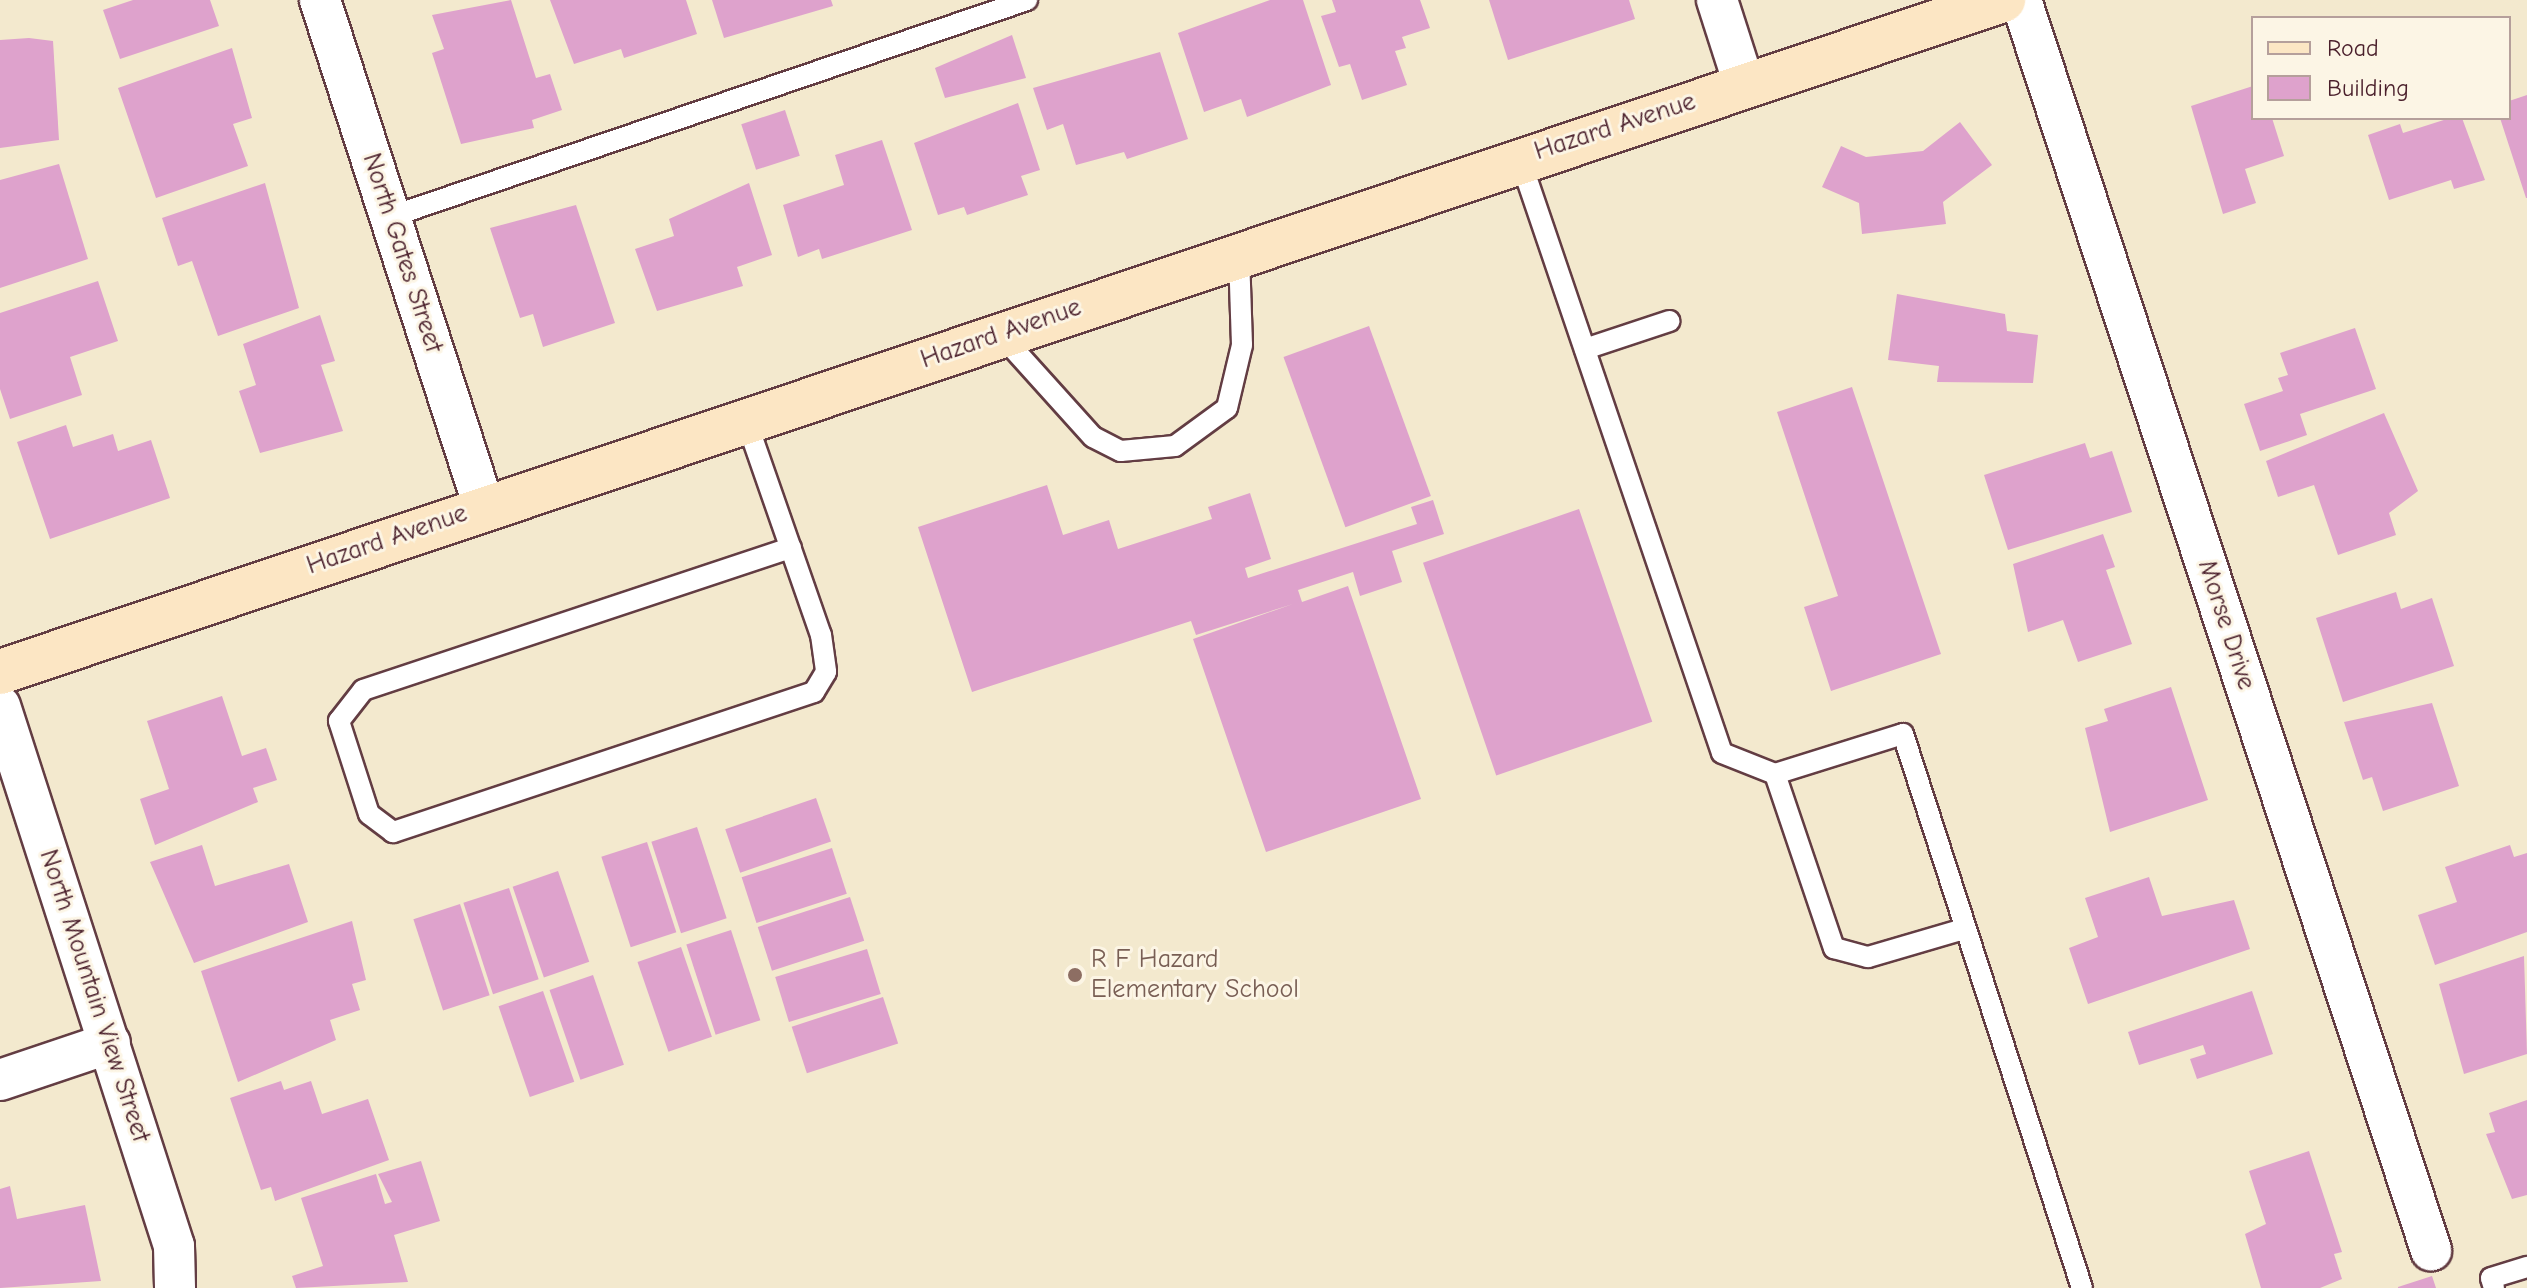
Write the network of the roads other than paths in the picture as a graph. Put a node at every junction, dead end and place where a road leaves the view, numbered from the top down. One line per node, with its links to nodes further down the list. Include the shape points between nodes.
1 (320, 0): 8 (street, North Gates Street)
2 (1027, 0): 8 (lane)
3 (1717, 0): 6 (street)
4 (2003, 0): 6 (street, Hazard Avenue)
5 (2021, 0): 22 (street, Morse Drive)
6 (1744, 84): 7 (street, Hazard Avenue)
7 (1520, 159): 9 (street, Hazard Avenue); 12 (lane)
8 (390, 217): 14 (street, North Gates Street)
9 (1239, 252): 11 (street, Hazard Avenue); 11 (lane, via 1242,345 1227,408 1175,446 1121,451 1093,437)
10 (1669, 321): 12 (lane)
11 (1001, 335): 13 (street, Hazard Avenue)
12 (1585, 349): 18 (lane, via 1722,753)
13 (746, 420): 14 (street, Hazard Avenue); 15 (lane)
14 (484, 507): 16 (street, Hazard Avenue)
15 (791, 548): 15 (lane, via 363,690 339,721 369,814 393,832 814,692 826,672 821,635)
16 (0, 672)
17 (0, 706): 20 (street, North Mountain View Street)
18 (1775, 774): 19 (lane, via 1834,948 1868,957); 19 (lane, via 1903,734)
19 (1964, 929): 25 (lane)
20 (110, 1043): 21 (street); 24 (street, North Mountain View Street, via 174,1246)
21 (0, 1080)
22 (2431, 1250)
23 (2527, 1267): 26 (lane, via 2491,1278)
24 (175, 1288)
25 (2082, 1288)
26 (2494, 1288)

